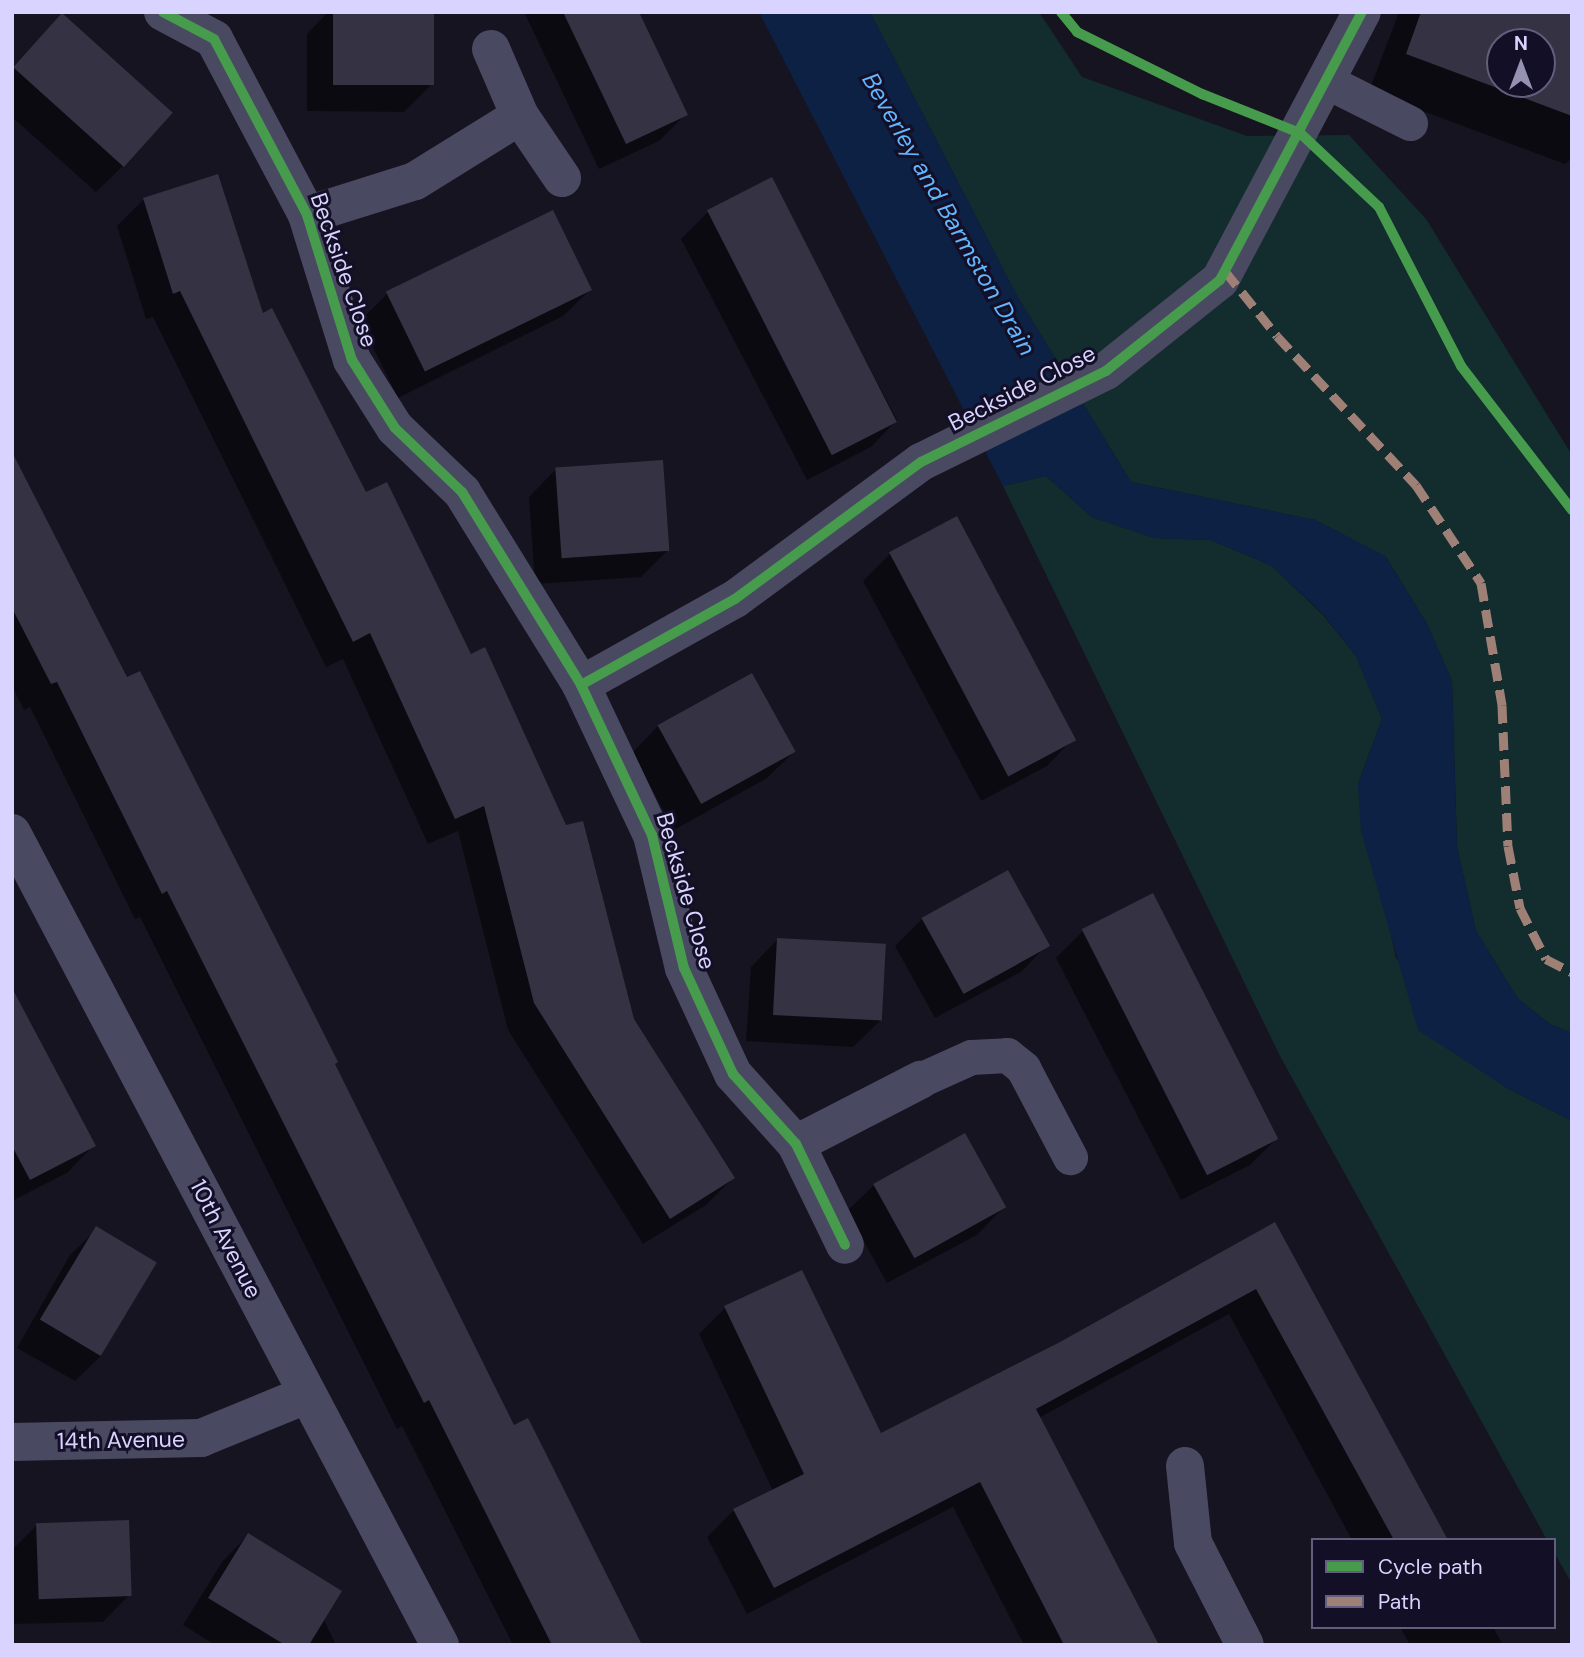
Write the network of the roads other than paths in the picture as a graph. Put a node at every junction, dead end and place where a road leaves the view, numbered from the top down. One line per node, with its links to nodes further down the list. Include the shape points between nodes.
1 (163, 12): 8 (street, Beckside Close, via 214,39)
2 (1362, 12): 4 (street, Beckside Close)
3 (491, 49): 5 (street)
4 (1326, 81): 6 (lane); 9 (street, Beckside Close, via 1220,280 1106,371 921,462 735,599)
5 (520, 116): 7 (street); 8 (street, Beckside Close, via 415,181)
6 (1410, 123)
7 (562, 178)
8 (307, 215): 9 (street, Beckside Close, via 352,360 395,428 462,492)
9 (581, 685): 12 (street, Beckside Close, via 652,835 684,968 733,1074)
10 (12, 832): 15 (street, 10th Avenue)
11 (920, 1080): 12 (street); 13 (lane, via 971,1057 1007,1055 1023,1068)
12 (796, 1144): 14 (street, Beckside Close)
13 (1070, 1157)
14 (845, 1245)
15 (306, 1395): 16 (street, 14th Avenue, via 201,1438); 18 (street, 10th Avenue)
16 (12, 1442)
17 (1185, 1466): 19 (street, via 1193,1543)
18 (440, 1645)
19 (1245, 1645)

